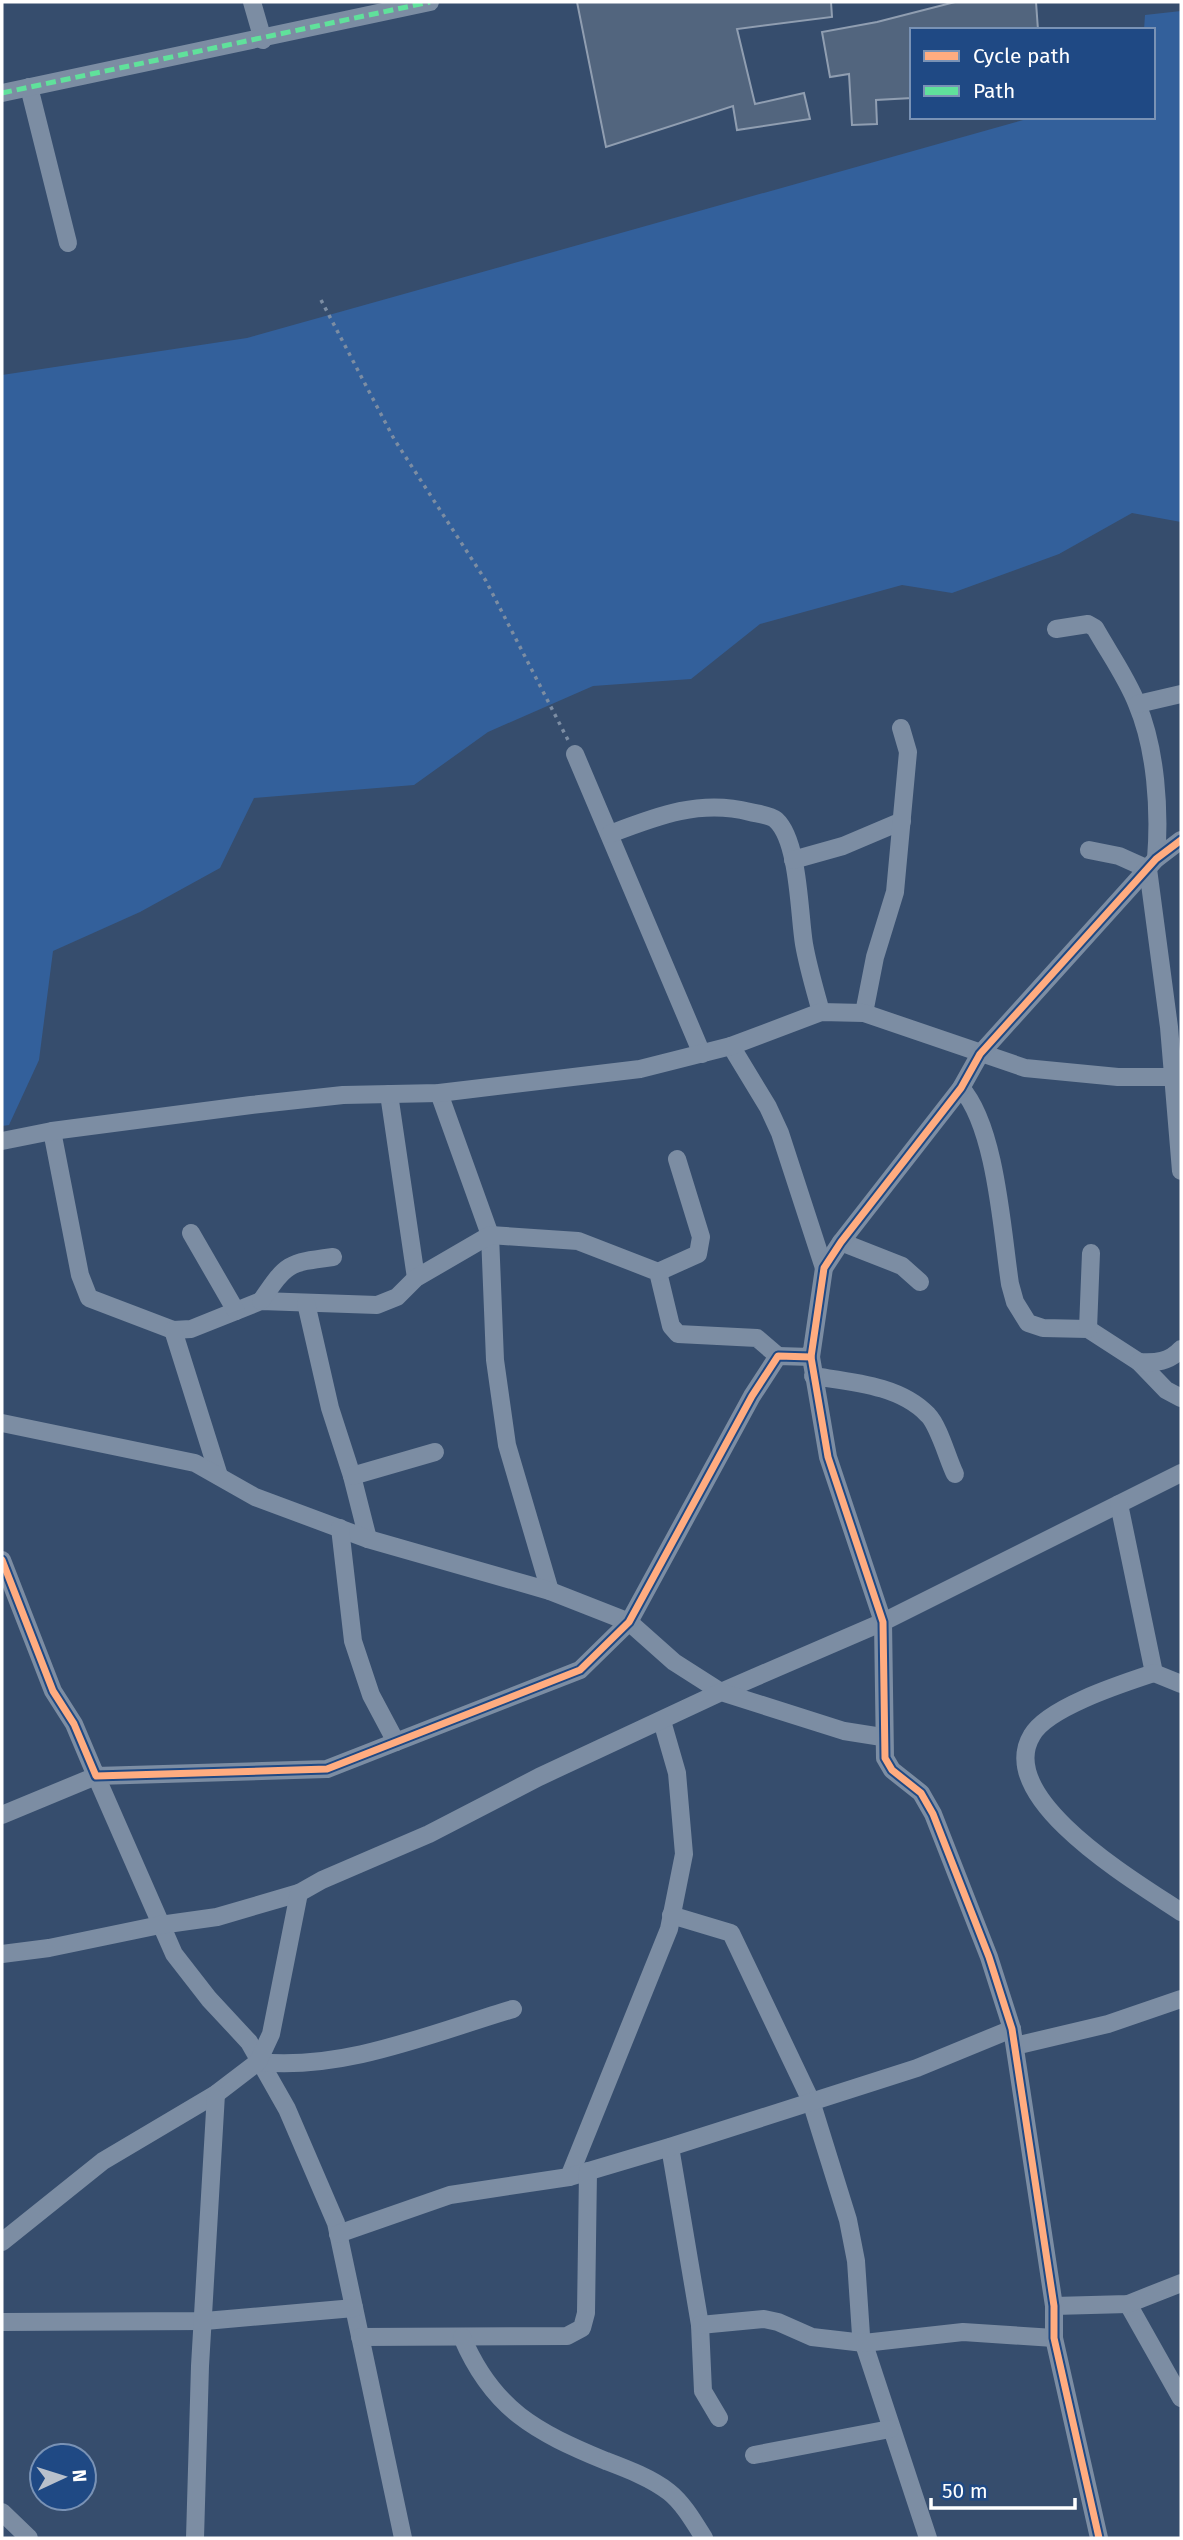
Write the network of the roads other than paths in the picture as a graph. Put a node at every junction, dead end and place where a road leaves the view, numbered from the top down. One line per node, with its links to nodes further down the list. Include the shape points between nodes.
1 (252, 2): 3 (street)
2 (425, 2): 3 (street)
3 (263, 40): 4 (street)
4 (29, 87): 5 (street); 6 (street)
5 (2, 93)
6 (68, 243)
7 (1056, 629): 9 (street, via 1088,624 1095,628)
8 (1181, 694): 9 (street)
9 (1138, 704): 17 (street, via 1151,759 1158,836)
10 (901, 728): 12 (street, via 908,752)
11 (575, 754): 13 (street)
12 (902, 821): 16 (street, via 843,846); 19 (street, via 895,892)
13 (610, 834): 16 (street, via 678,810 720,806 774,819 784,831); 21 (street)
14 (1181, 840): 17 (street)
15 (1089, 850): 17 (street)
16 (793, 860): 18 (street, via 804,946)
17 (1152, 864): 22 (street); 23 (street)
18 (821, 1012): 19 (street); 20 (street)
19 (864, 1013): 22 (street)
20 (731, 1046): 21 (street); 36 (street, via 780,1133)
21 (702, 1054): 25 (street, via 640,1069)
22 (980, 1054): 23 (street, via 1025,1068 1118,1077); 24 (street)
23 (1177, 1076): 30 (street)
24 (961, 1088): 33 (street); 43 (street, via 976,1111 992,1165 1015,1302 1028,1324)
25 (439, 1093): 26 (street); 32 (street)
26 (389, 1094): 27 (street, via 251,1105); 38 (street)
27 (52, 1131): 28 (street); 44 (street, via 80,1275 89,1298)
28 (2, 1141)
29 (677, 1159): 37 (street, via 702,1249)
30 (1181, 1171)
31 (191, 1233): 42 (street)
32 (490, 1235): 37 (street, via 578,1241); 38 (street); 61 (street, via 495,1360 507,1445)
33 (841, 1242): 36 (street); 39 (street, via 902,1266)
34 (1091, 1253): 43 (street)
35 (333, 1257): 40 (street, via 280,1271)
36 (824, 1268): 47 (street)
37 (658, 1272): 46 (street, via 671,1326 678,1334 757,1338)
38 (416, 1278): 41 (street, via 397,1297 377,1306)
39 (920, 1282)
40 (261, 1301): 41 (street); 42 (street)
41 (306, 1303): 56 (street, via 330,1408)
42 (236, 1311): 44 (street, via 191,1329)
43 (1088, 1329): 48 (street)
44 (173, 1330): 55 (street)
45 (1181, 1349): 48 (street, via 1155,1363)
46 (778, 1356): 47 (street); 62 (street)
47 (811, 1357): 49 (street)
48 (1139, 1362): 50 (street, via 1166,1390)
49 (813, 1376): 54 (street, via 864,1383 896,1394 929,1416); 63 (street, via 828,1457)
50 (1181, 1398)
51 (2, 1423): 55 (street, via 195,1463)
52 (435, 1452): 56 (street)
53 (1181, 1473): 57 (street)
54 (955, 1474)
55 (219, 1476): 58 (street, via 255,1497)
56 (352, 1476): 59 (street)
57 (1119, 1504): 63 (street); 64 (street)
58 (340, 1528): 59 (street); 69 (street, via 353,1641 370,1695)
59 (368, 1539): 61 (street)
60 (2, 1560): 70 (street, via 53,1690 74,1724)
61 (550, 1591): 62 (street)
62 (629, 1622): 66 (street, via 674,1662); 69 (street, via 580,1670)
63 (883, 1622): 66 (street); 68 (street)
64 (1154, 1673): 65 (street); 73 (street, via 1097,1692 1050,1719 1032,1734 1025,1756 1028,1781 1075,1837)
65 (1181, 1684)
66 (721, 1692): 67 (street); 68 (street, via 844,1731)
67 (662, 1721): 72 (street); 74 (street, via 677,1773 684,1854)
68 (883, 1737): 79 (street, via 885,1758 892,1770 920,1793 933,1814 989,1957)
69 (396, 1742): 70 (street, via 327,1769)
70 (96, 1776): 71 (street); 75 (street)
71 (2, 1815)
72 (299, 1893): 75 (street, via 218,1917); 80 (street, via 271,2034)
73 (1181, 1912)
74 (671, 1915): 82 (street, via 731,1933); 85 (street)
75 (160, 1925): 76 (street); 80 (street, via 174,1954 248,2042)
76 (2, 1954)
77 (1181, 1999): 79 (street, via 1108,2024)
78 (513, 2009): 80 (street, via 370,2051 295,2064)
79 (1014, 2038): 82 (street); 90 (street)
80 (258, 2062): 81 (street); 86 (street, via 287,2109)
81 (216, 2094): 87 (street, via 103,2161); 92 (street)
82 (811, 2101): 83 (street); 98 (street, via 848,2220)
83 (670, 2147): 84 (street); 94 (street)
84 (588, 2171): 85 (street); 96 (street, via 582,2328 567,2336)
85 (569, 2177): 86 (street, via 450,2195)
86 (338, 2234): 91 (street)
87 (2, 2242)
88 (1181, 2283): 89 (street)
89 (1128, 2304): 90 (street); 99 (street)
90 (1054, 2306): 97 (street)
91 (354, 2308): 92 (street); 95 (street)
92 (205, 2321): 93 (street); 105 (street)
93 (2, 2322)
94 (700, 2325): 98 (street, via 764,2319 812,2337); 100 (street, via 704,2391)
95 (360, 2337): 96 (street); 106 (street)
96 (462, 2337): 107 (street, via 475,2368 526,2423 669,2492)
97 (1054, 2338): 98 (street, via 963,2332); 109 (street)
98 (864, 2343): 101 (street)
99 (1181, 2399)
100 (719, 2418)
101 (890, 2429): 102 (street); 108 (street)
102 (754, 2455)
103 (2, 2512): 104 (street)
104 (29, 2538)
105 (195, 2538)
106 (403, 2538)
107 (704, 2538)
108 (928, 2538)
109 (1099, 2538)

